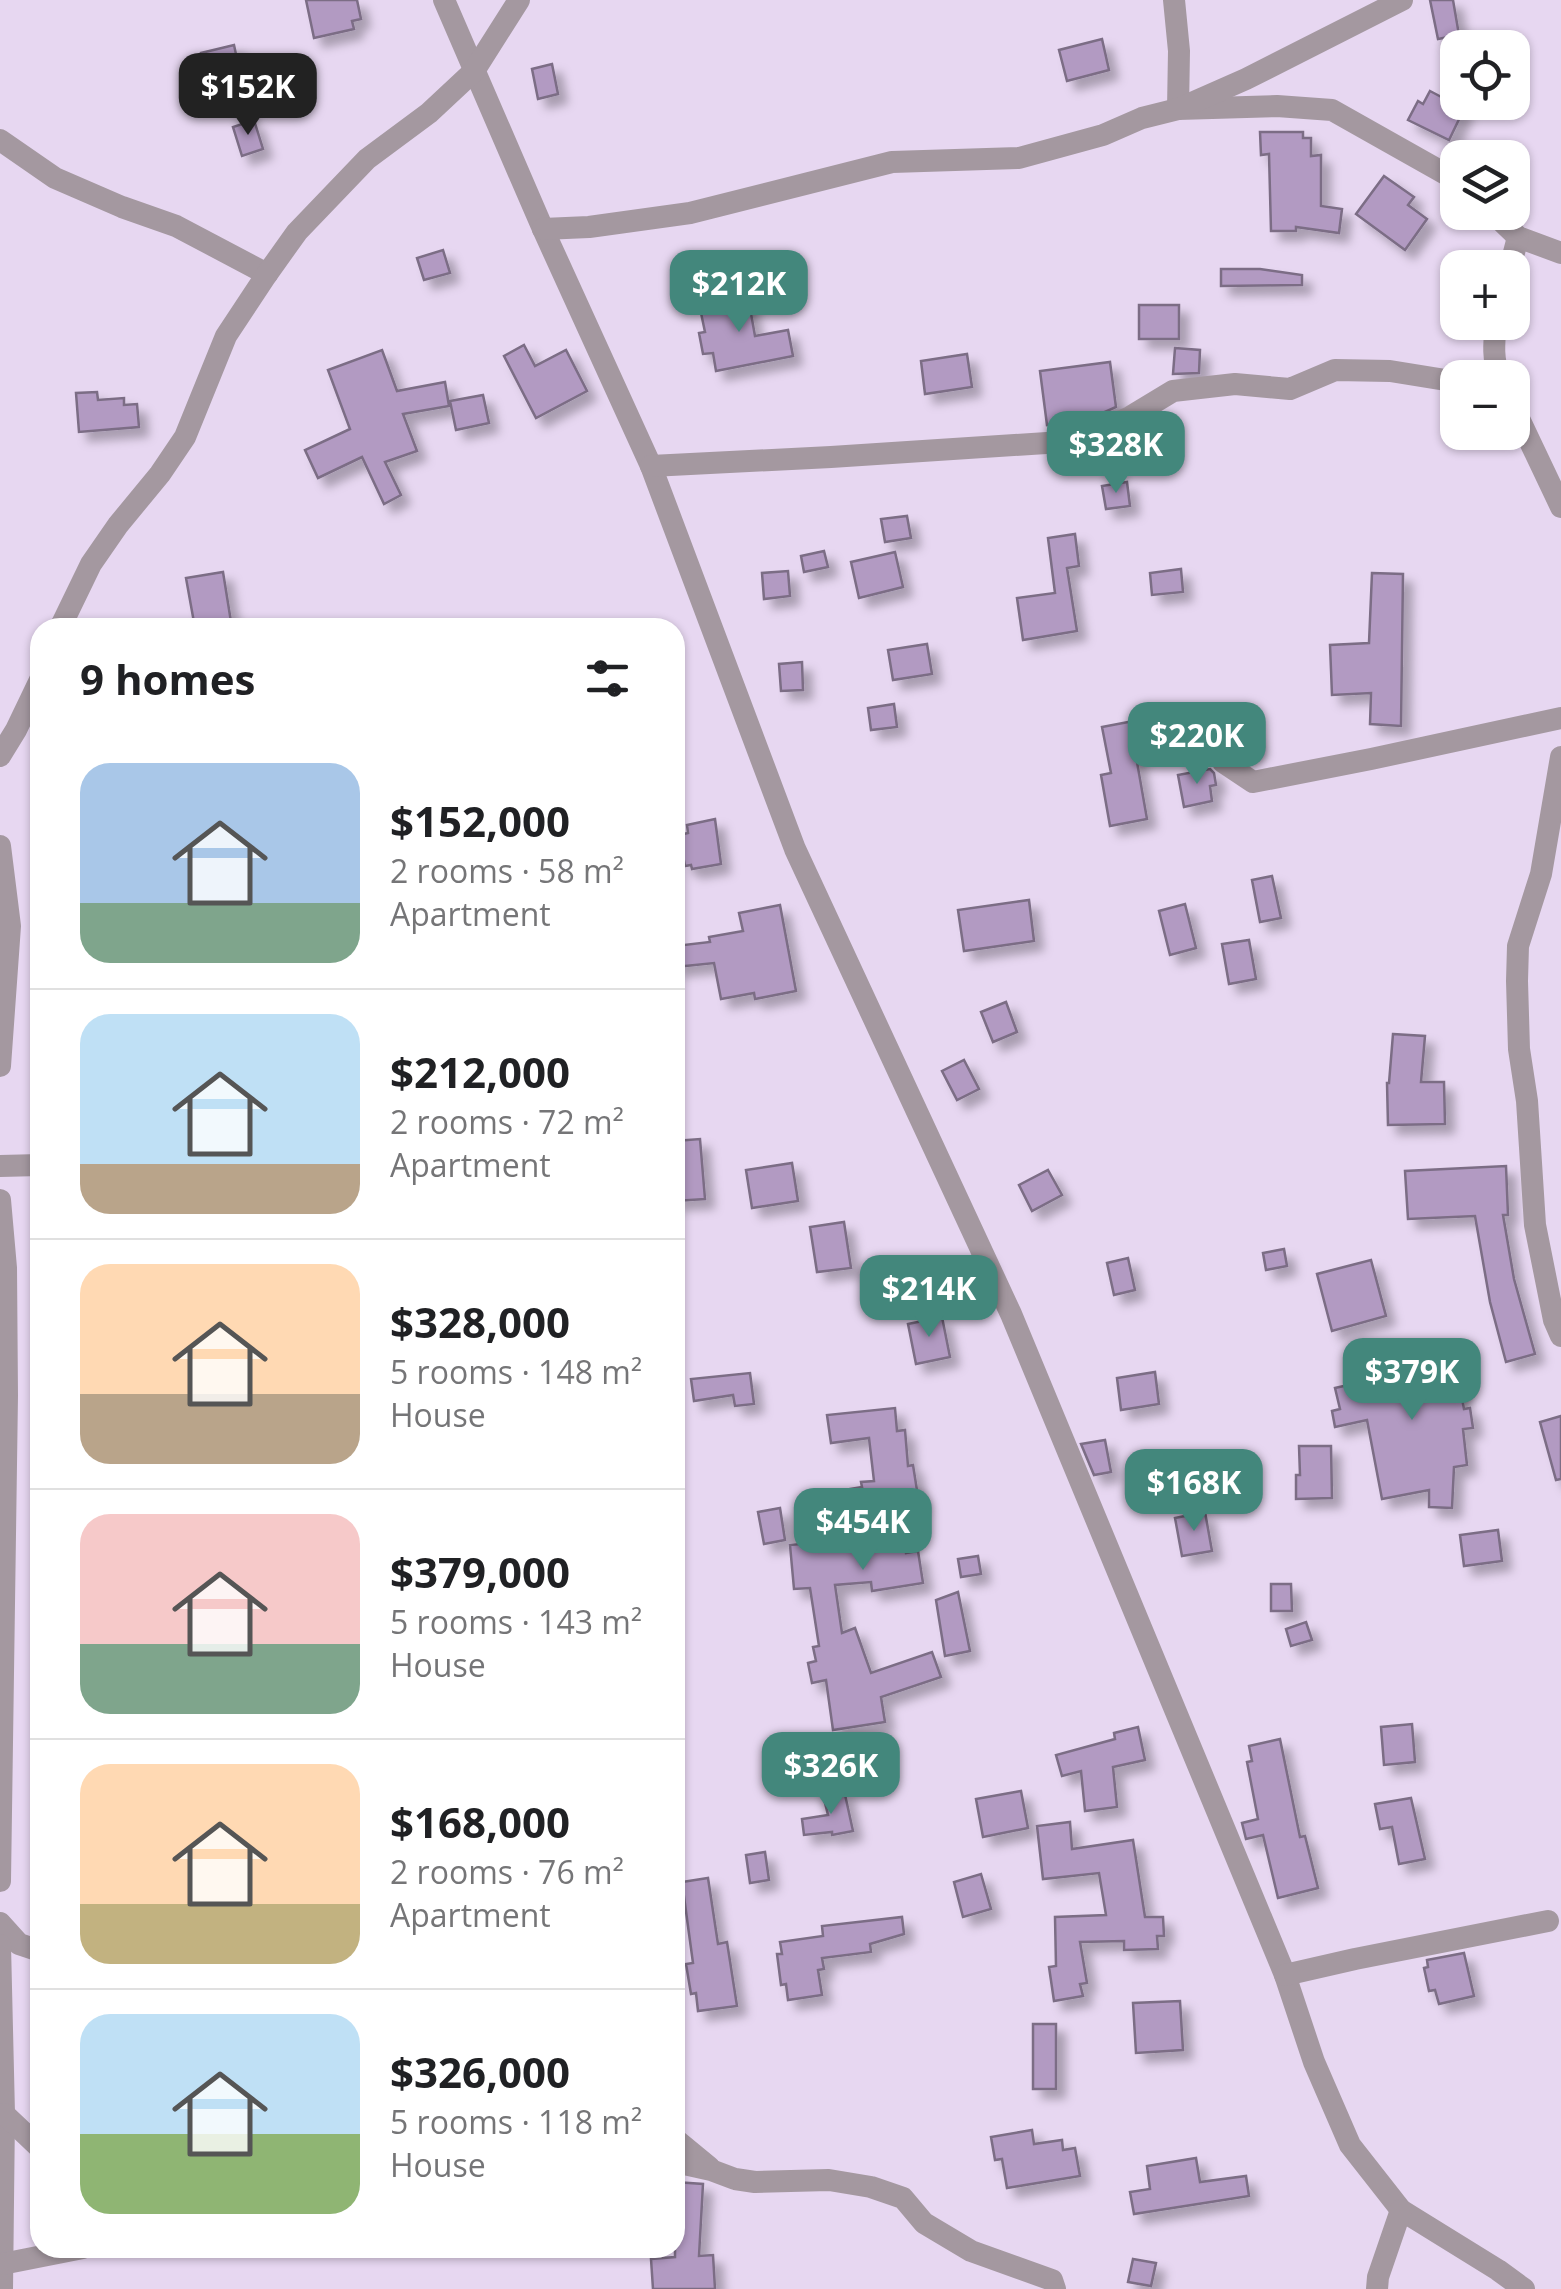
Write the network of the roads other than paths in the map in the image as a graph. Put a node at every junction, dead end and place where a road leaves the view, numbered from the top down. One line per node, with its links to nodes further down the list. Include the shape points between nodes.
1 (444, 0): 5 (street)
2 (519, 0): 5 (street)
3 (1174, 0): 6 (street)
4 (1402, 0): 6 (street)
5 (474, 72): 9 (street); 14 (street, via 368,159 297,232)
6 (1178, 108): 8 (street, via 1332,110); 9 (street, via 1020,158 892,162 690,213)
7 (0, 140): 14 (street, via 55,178 176,226)
8 (1440, 171)
9 (543, 228): 17 (street)
10 (1511, 230): 11 (street)
11 (1518, 237): 12 (street); 13 (street)
12 (1515, 250)
13 (1561, 254)
14 (267, 274): 19 (street, via 226,336 185,437 91,564)
15 (1440, 379): 17 (street, via 1335,370 1290,388 1235,384 1173,391 1077,441)
16 (1530, 442): 18 (street)
17 (651, 466): 36 (street, via 795,849 1011,1314)
18 (1561, 507)
19 (65, 618)
20 (30, 701): 22 (street)
21 (1561, 718): 24 (street, via 1253,782)
22 (0, 756)
23 (1561, 757): 30 (street, via 1541,874 1518,946 1519,1049 1535,1225)
24 (1223, 762)
25 (0, 846): 26 (street, via 10,926)
26 (0, 1066)
27 (30, 1165): 28 (street)
28 (0, 1166)
29 (0, 1200): 31 (street, via 6,1268)
30 (1561, 1336)
31 (0, 1881)
32 (1548, 1920): 36 (street)
33 (0, 1923): 35 (street)
34 (0, 1944): 37 (street)
35 (30, 1947)
36 (1285, 1975): 42 (street, via 1350,2145)
37 (4, 2114): 38 (street); 44 (street)
38 (30, 2139)
39 (685, 2147): 41 (street)
40 (685, 2164): 41 (street)
41 (712, 2170): 47 (street, via 755,2182 829,2180 872,2187 903,2198 924,2224 971,2251 1052,2280)
42 (1400, 2210): 45 (street); 48 (street)
43 (32, 2258): 44 (street)
44 (2, 2264): 46 (street)
45 (1372, 2285)
46 (2, 2289)
47 (1055, 2289)
48 (1524, 2289)

